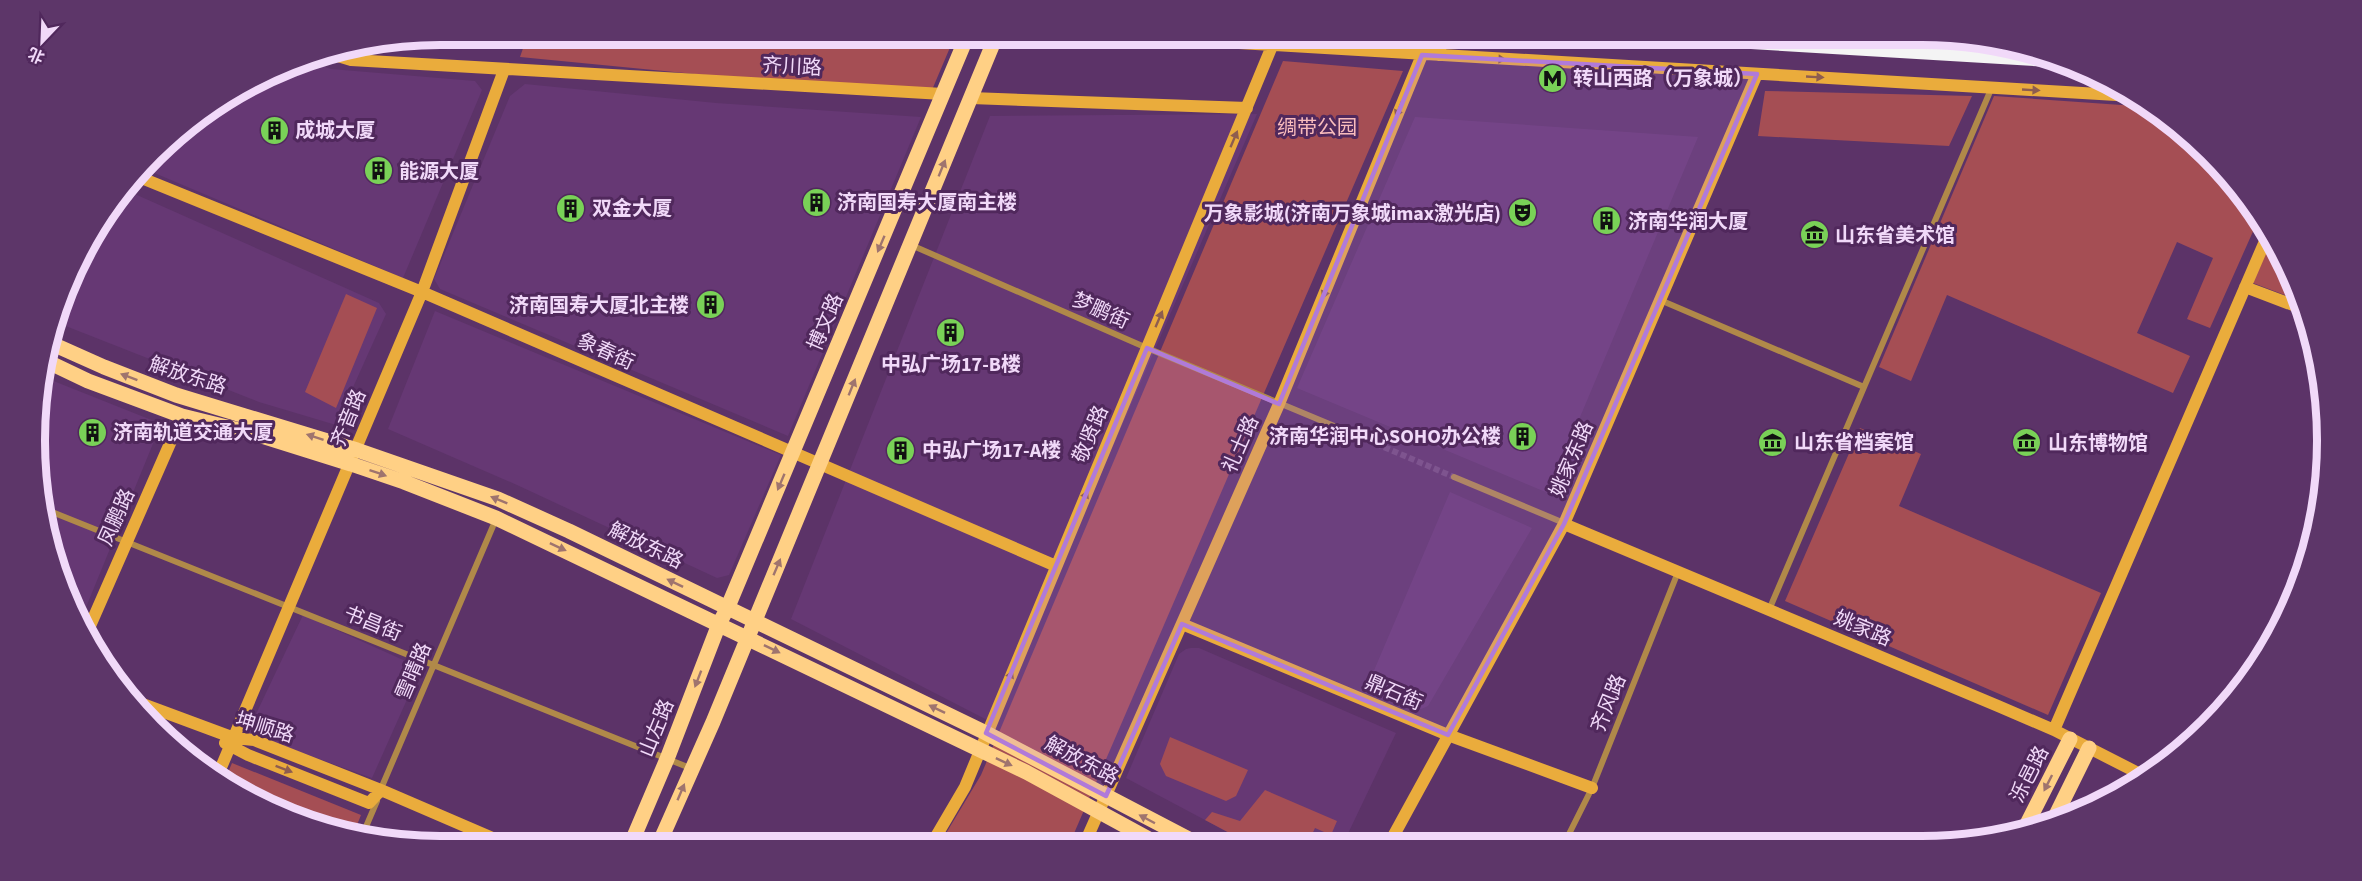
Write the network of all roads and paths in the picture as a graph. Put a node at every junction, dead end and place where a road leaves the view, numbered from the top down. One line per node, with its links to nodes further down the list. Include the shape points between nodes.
1 (963, 45): 15 (main road, 博文路)
2 (993, 45): 17 (main road)
3 (1273, 45): 18 (street, 敬贤路)
4 (1324, 45): 9 (street)
5 (1422, 45): 9 (street)
6 (1441, 45): 10 (street)
7 (1834, 45): 11 (highway)
8 (356, 54): 12 (street, 齐川路)
9 (1422, 55): 10 (street); 30 (street, 礼士路, one-way to 30)
10 (1439, 55): 13 (street, one-way to 13)
11 (2012, 56)
12 (504, 70): 15 (street, 齐川路); 23 (street, 齐音路)
13 (1757, 74): 14 (street, one-way to 14); 24 (street, 姚家东路)
14 (1992, 87): 16 (street, one-way to 16); 29 (street)
15 (943, 94): 33 (main road, 博文路, one-way to 33)
16 (2113, 95)
17 (971, 98): 18 (street); 21 (main road, one-way to 17)
18 (1247, 108): 27 (street, 敬贤路, one-way to 18)
19 (144, 179): 23 (street, 象春街)
20 (2264, 243): 22 (street)
21 (911, 245): 27 (street, 梦鹏街); 35 (main road, one-way to 21)
22 (2246, 286): 25 (street); 54 (street)
23 (422, 292): 33 (street, 象春街); 34 (street, 齐音路)
24 (1660, 300): 29 (street); 39 (street, 姚家东路)
25 (2293, 305)
26 (56, 346): 34 (main road, 解放东路, one-way to 26, via 176,395)
27 (1147, 348): 30 (street, 梦鹏街); 41 (street, 敬贤路, one-way to 27)
28 (53, 364): 31 (main road, 解放东路)
29 (1864, 387): 45 (street)
30 (1279, 404): 32 (street, 梦鹏街); 49 (street, 礼士路)
31 (182, 416): 34 (main road, 解放东路); 40 (street, 凤鹏路)
32 (1351, 433)
33 (793, 454): 35 (street, 象春街); 44 (main road, 博文路, one-way to 44)
34 (354, 457): 38 (main road, 解放东路, one-way to 38, via 404,482); 43 (street, 齐音路); 44 (main road, 解放东路, one-way to 34, via 498,499)
35 (820, 466): 41 (street, 象春街); 46 (main road, one-way to 35)
36 (1454, 477): 39 (street)
37 (52, 512): 40 (street, 书昌街)
38 (496, 518): 48 (main road, 解放东路, one-way to 48); 51 (street, 雪晴路)
39 (1564, 524): 42 (street, 姚家路); 56 (street, 姚家东路)
40 (127, 542): 43 (street, 书昌街); 47 (street, 凤鹏路)
41 (1056, 566): 55 (street, 敬贤路, one-way to 41)
42 (1678, 572): 45 (street, 姚家路); 65 (street, 齐风路)
43 (290, 608): 51 (street, 书昌街); 58 (street, 齐音路)
44 (728, 609): 46 (main road, 解放东路); 48 (main road, 博文路)
45 (1769, 610): 54 (street, 姚家路)
46 (754, 621): 50 (main road); 55 (main road, 解放东路, one-way to 46)
47 (91, 624)
48 (719, 624): 50 (main road, 解放东路); 61 (main road, 山左路, one-way to 61)
49 (1182, 624): 56 (street, 鼎石街); 67 (street, 礼士路)
50 (747, 638): 60 (main road, 解放东路, one-way to 60); 62 (main road)
51 (434, 665): 61 (street, 书昌街); 66 (street, 雪晴路)
52 (148, 707): 58 (street, 坤顺路)
53 (159, 718): 58 (street, 坤顺路)
54 (2054, 730): 57 (street, 姚家路)
55 (986, 733): 60 (street, 敬贤路); 67 (main road, 解放东路)
56 (1448, 735): 65 (street, 鼎石街); 79 (street, 姚家东路)
57 (2070, 739): 59 (street, 姚家路); 70 (main road, 泺邑路, one-way to 70)
58 (232, 741): 63 (street, 齐音路); 66 (street, 坤顺路, via 254,740)
59 (2089, 748): 64 (street, 姚家路); 69 (main road)
60 (980, 750): 68 (main road, 解放东路, one-way to 68); 75 (street, 敬贤路, via 965,787)
61 (667, 759): 62 (street, 书昌街); 73 (main road, 山左路)
62 (691, 768): 74 (main road, one-way to 62)
63 (220, 769)
64 (2136, 772)
65 (1592, 788): 80 (street, 齐风路)
66 (381, 790): 71 (street, 雪晴路); 72 (street, 坤顺路)
67 (1106, 796): 68 (street, 礼士路); 78 (main road, 解放东路, one-way to 67)
68 (1099, 811): 76 (street, 礼士路); 77 (main road, 解放东路)
69 (2058, 812)
70 (2028, 822)
71 (365, 828)
72 (488, 836)
73 (634, 836)
74 (662, 836)
75 (936, 836)
76 (1088, 836)
77 (1144, 836)
78 (1183, 836)
79 (1393, 836)
80 (1568, 836)

